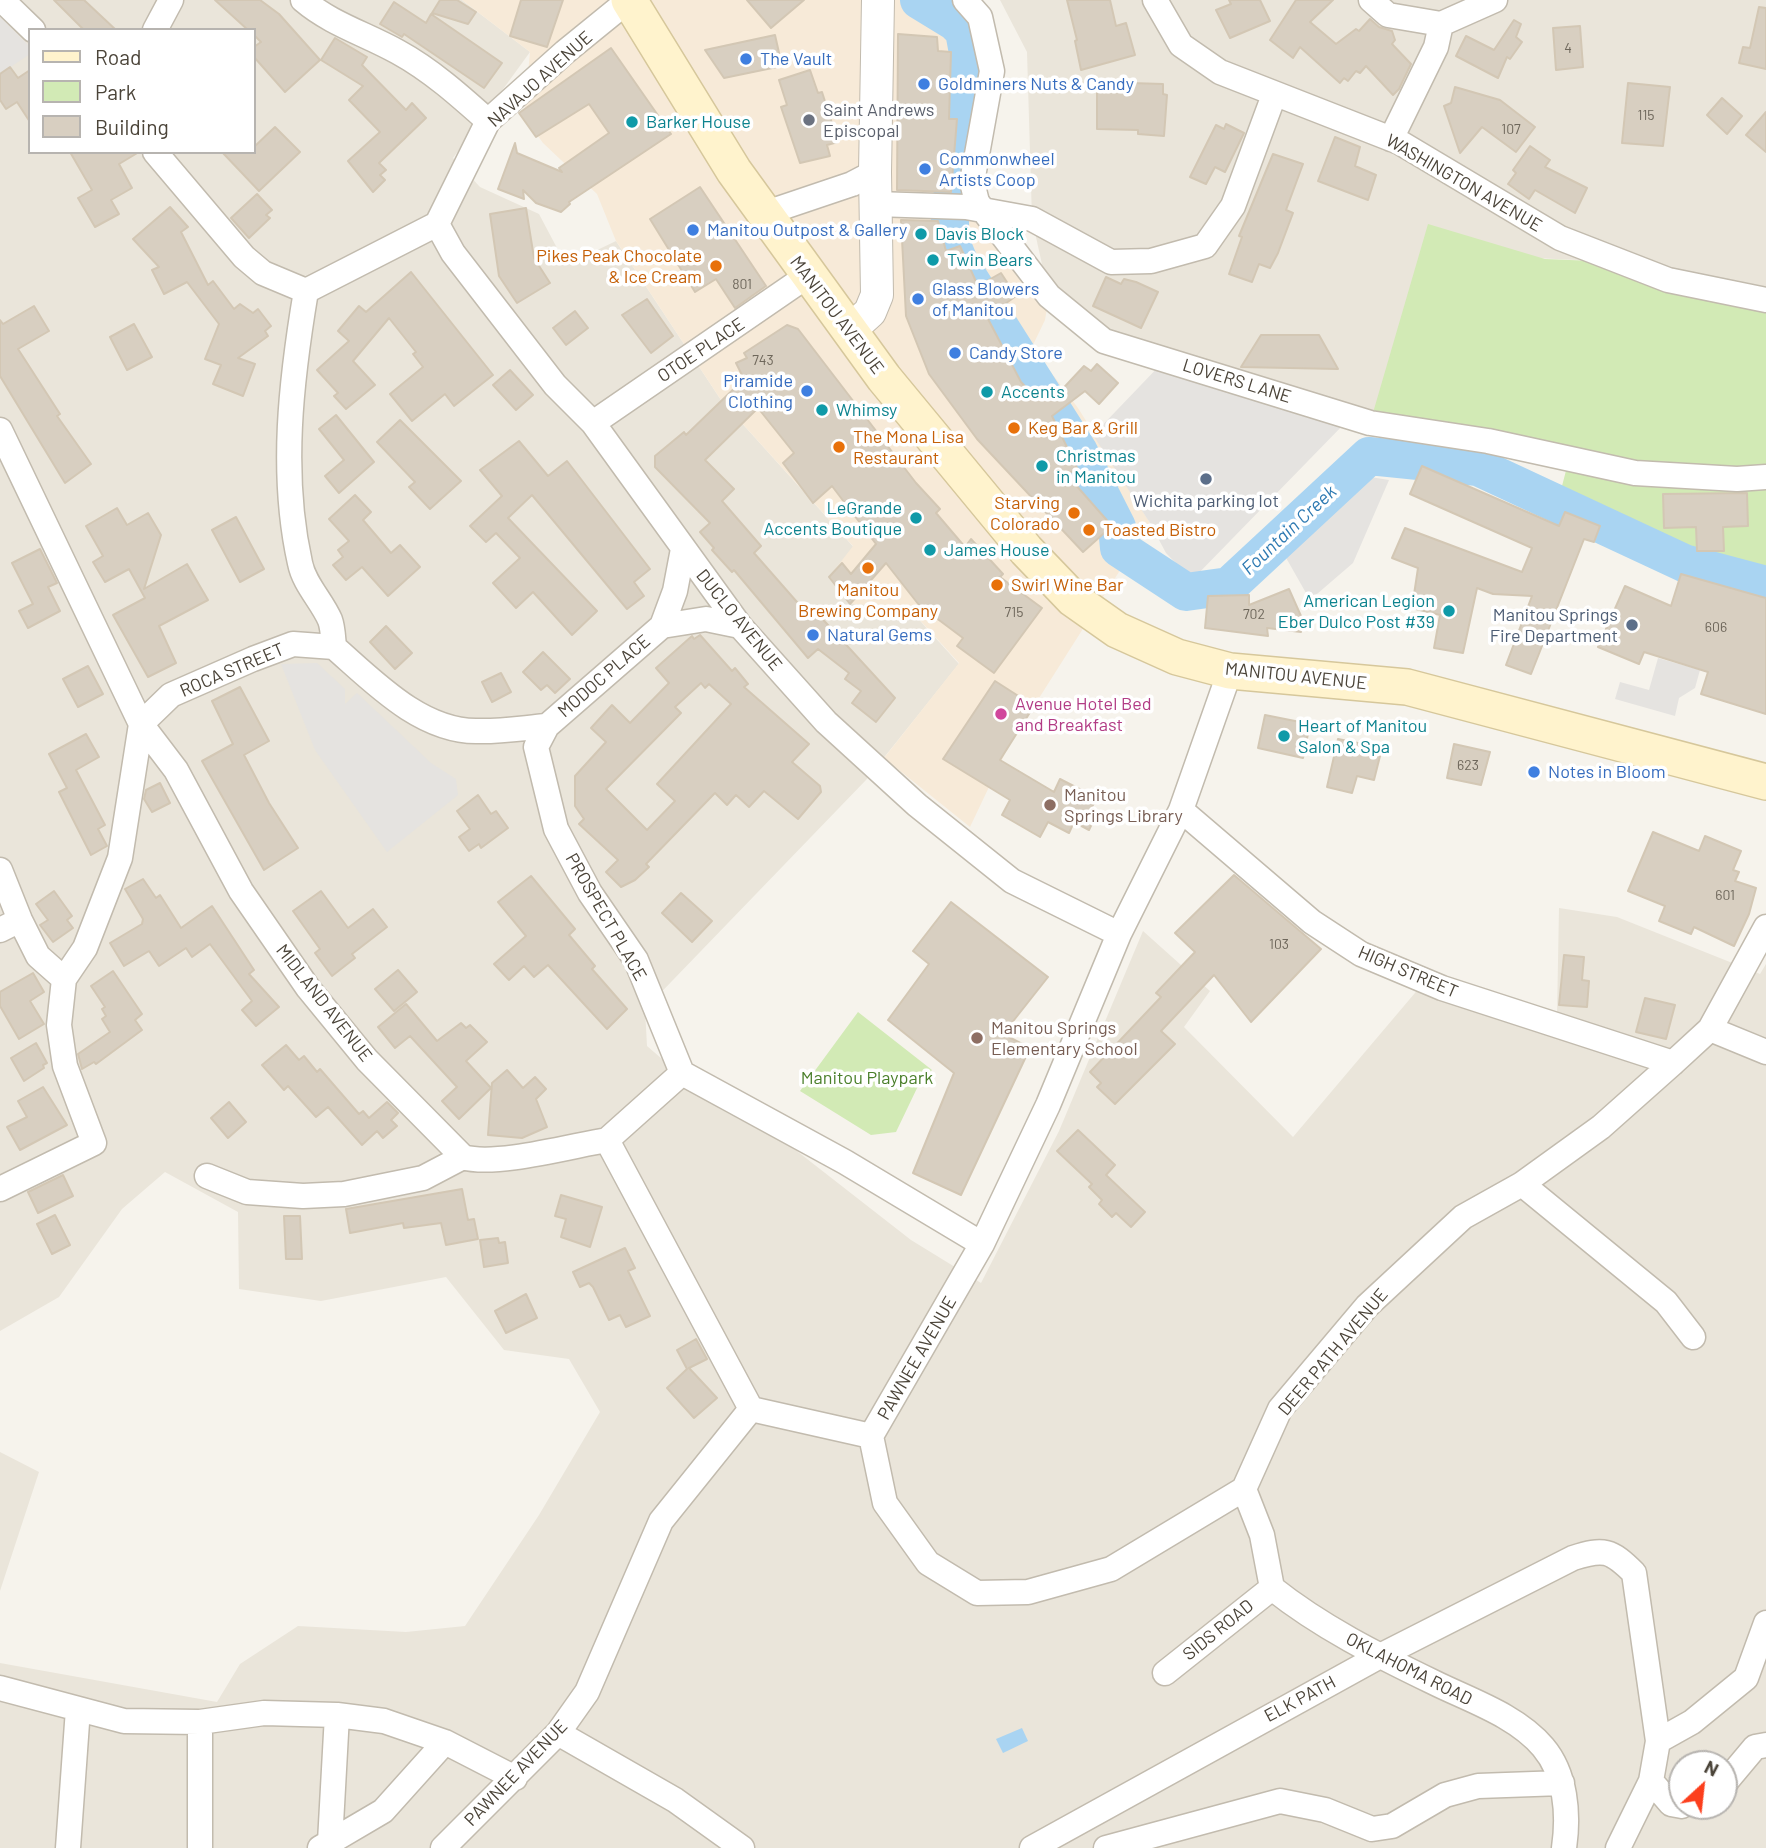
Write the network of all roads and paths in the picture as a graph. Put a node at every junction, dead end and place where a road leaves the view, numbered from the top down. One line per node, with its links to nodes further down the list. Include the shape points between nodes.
1 (2, 0): 11 (street)
2 (170, 0): 12 (street)
3 (303, 0): 14 (street, via 320,14 399,52 456,91)
4 (629, 0): 14 (street, NAVAJO AVENUE); 20 (main road, MANITOU AVENUE)
5 (965, 0): 19 (street, LOVERS LANE, via 980,17 992,71 972,182)
6 (1154, 0): 13 (street, WASHINGTON AVENUE, via 1181,45 1220,72)
7 (1371, 0): 10 (street, via 1388,15)
8 (1495, 0): 10 (street)
9 (878, 3): 17 (street)
10 (1441, 24): 15 (street, via 1436,47)
11 (31, 28)
12 (156, 28)
13 (1274, 95): 15 (street, WASHINGTON AVENUE); 19 (street, via 1233,206 1205,246 1151,261 1111,262 1032,219)
14 (488, 121): 21 (street, NAVAJO AVENUE)
15 (1391, 139): 24 (street, WASHINGTON AVENUE, via 1560,238 1668,280)
16 (157, 154): 23 (street, via 244,257 263,273)
17 (875, 172): 18 (street); 20 (street)
18 (876, 204): 19 (street); 25 (street, via 877,295 870,312)
19 (959, 208): 28 (street, LOVERS LANE, via 1049,296 1104,341 1370,423 1488,441 1635,472)
20 (763, 214): 22 (main road, MANITOU AVENUE)
21 (437, 224): 23 (street); 26 (street, DUCLO AVENUE, via 453,253 555,385)
22 (807, 276): 25 (main road, MANITOU AVENUE); 26 (street, OTOE PLACE)
23 (306, 290): 32 (street, via 293,368 292,515 300,567 331,622)
24 (1766, 300)
25 (849, 331): 33 (main road, MANITOU AVENUE, via 951,462 1073,598 1117,630 1149,645)
26 (593, 423): 29 (street, DUCLO AVENUE)
27 (0, 430): 34 (street, MIDLAND AVENUE)
28 (1766, 477)
29 (683, 549): 30 (street, MODOC PLACE); 31 (street, DUCLO AVENUE)
30 (662, 626): 31 (street, MODOC PLACE, via 706,619); 35 (street, MODOC PLACE)
31 (740, 626): 41 (street, DUCLO AVENUE, via 826,722 917,805 1012,881)
32 (334, 647): 34 (street, ROCA STREET, via 293,645 253,659 171,695); 35 (street, via 397,700 431,721 473,732)
33 (1230, 671): 36 (main road, MANITOU AVENUE, via 1407,687); 37 (street, PAWNEE AVENUE)
34 (141, 724): 42 (street, via 120,858 85,948); 48 (street, MIDLAND AVENUE, via 176,770 241,891 308,988 367,1060)
35 (547, 726): 46 (street, PROSPECT PLACE, via 536,747 556,829 590,893 636,960)
36 (1766, 782)
37 (1181, 810): 41 (street, PAWNEE AVENUE); 45 (street, HIGH STREET, via 1312,922 1361,954 1442,988)
38 (0, 870): 39 (street)
39 (10, 925): 42 (street)
40 (1766, 927): 43 (street, DEER PATH AVENUE)
41 (1119, 934): 52 (street, PAWNEE AVENUE, via 1048,1105)
42 (64, 979): 51 (street, via 59,1025 65,1066 94,1143)
43 (1710, 1029): 44 (street); 45 (street, DEER PATH AVENUE)
44 (1766, 1052)
45 (1674, 1063): 50 (street, DEER PATH AVENUE, via 1601,1127)
46 (682, 1073): 47 (street); 52 (street)
47 (607, 1140): 48 (street, via 495,1160); 54 (street)
48 (463, 1157): 49 (street, via 424,1178 344,1194 247,1192)
49 (207, 1177)
50 (1522, 1184): 53 (street, via 1666,1302); 56 (street, DEER PATH AVENUE, via 1462,1217 1367,1306 1280,1409)
51 (0, 1189)
52 (982, 1244): 55 (street, PAWNEE AVENUE)
53 (1693, 1337)
54 (751, 1409): 55 (street, PAWNEE AVENUE); 65 (street, PAWNEE AVENUE, via 661,1521 587,1692)
55 (871, 1436): 56 (street, via 885,1503 928,1563 977,1593 1028,1592 1111,1569)
56 (1244, 1489): 57 (street, via 1262,1535)
57 (1272, 1588): 59 (street, OKLAHOMA ROAD, via 1300,1610); 60 (street, SIDS ROAD)
58 (1766, 1623): 66 (street, via 1746,1678 1692,1722)
59 (1380, 1656): 66 (street, ELK PATH, via 1573,1558 1599,1550 1619,1558 1634,1573); 72 (street, OKLAHOMA ROAD, via 1510,1720 1543,1747); 74 (street, ELK PATH, via 1153,1778)
60 (1165, 1673)
61 (0, 1688): 62 (street)
62 (78, 1709): 64 (street, via 124,1721); 76 (street)
63 (337, 1715): 64 (street, via 264,1713); 67 (street, via 384,1721); 75 (street)
64 (200, 1723): 77 (street)
65 (558, 1733): 70 (street, PAWNEE AVENUE); 79 (street, via 676,1800)
66 (1658, 1741): 71 (street)
67 (445, 1742): 70 (street); 75 (street, via 383,1811)
68 (1766, 1745): 69 (street, via 1755,1747)
69 (1738, 1767)
70 (515, 1778): 78 (street, PAWNEE AVENUE)
71 (1651, 1781): 73 (street); 83 (street)
72 (1562, 1783): 81 (street, via 1478,1786 1445,1795 1392,1826 1372,1829 1325,1810 1280,1801); 82 (street, OKLAHOMA ROAD, via 1568,1823)
73 (1668, 1801)
74 (1063, 1842): 80 (street, ELK PATH)
75 (325, 1845)
76 (68, 1848)
77 (200, 1848)
78 (443, 1848)
79 (742, 1848)
80 (1032, 1848)
81 (1107, 1848)
82 (1564, 1848)
83 (1618, 1848)

